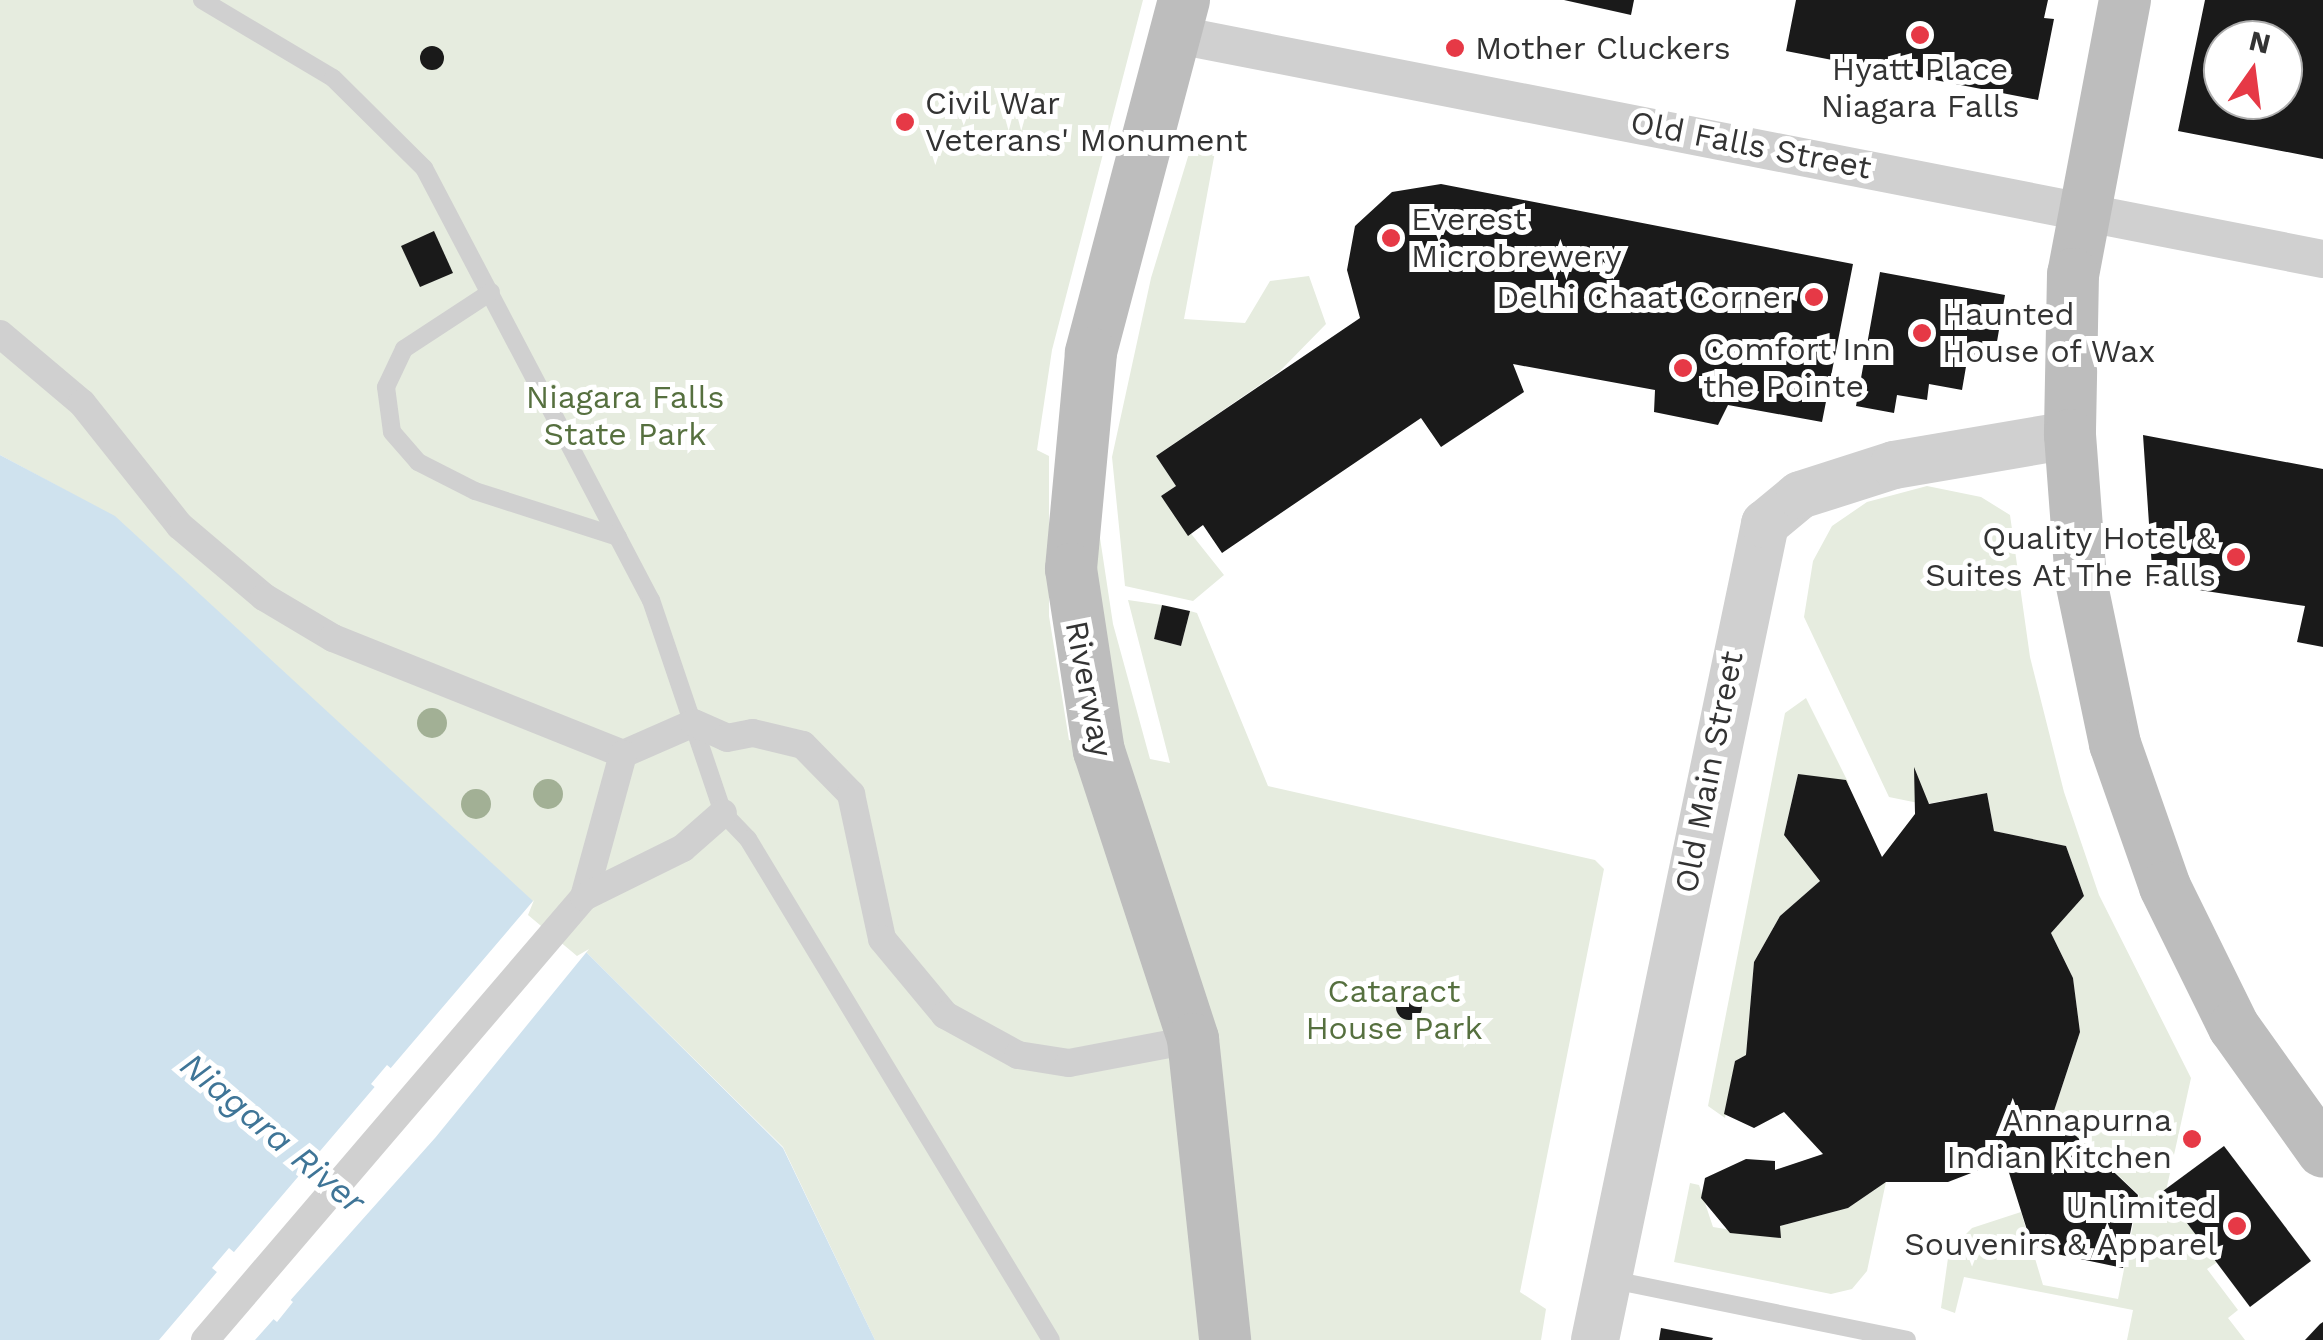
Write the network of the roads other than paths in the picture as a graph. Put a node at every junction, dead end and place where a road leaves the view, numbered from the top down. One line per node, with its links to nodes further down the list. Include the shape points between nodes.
1 (202, 0): 6 (lane, via 333,78 401,137)
2 (2125, 0): 4 (main road)
3 (1181, 17): 4 (street, Old Falls Street); 19 (main road, Riverway, via 1091,354 1071,569 1099,752 1193,1040)
4 (2082, 211): 5 (street, Old Falls Street); 8 (main road)
5 (2323, 259)
6 (491, 292): 9 (lane); 9 (lane, via 404,349 386,388 392,432 418,462 475,491)
7 (0, 334): 11 (street, via 82,403 215,560 300,621)
8 (2070, 435): 15 (main road, via 2089,628 2135,810 2215,993); 16 (street, Old Main Street, via 1894,465 1800,494 1765,524)
9 (618, 538): 10 (lane, via 668,641)
10 (694, 723): 11 (street); 12 (lane); 14 (street, via 727,738 778,736 829,764 851,794 882,939 907,976 978,1038 1069,1064)
11 (623, 754): 13 (street)
12 (723, 814): 13 (street, via 683,848); 18 (lane, via 748,840)
13 (584, 897): 17 (street)
14 (1169, 1044)
15 (2323, 1152)
16 (1608, 1279): 20 (street, Old Main Street); 21 (lane)
17 (205, 1340)
18 (1052, 1340)
19 (1225, 1340)
20 (1595, 1340)
21 (1907, 1340)

